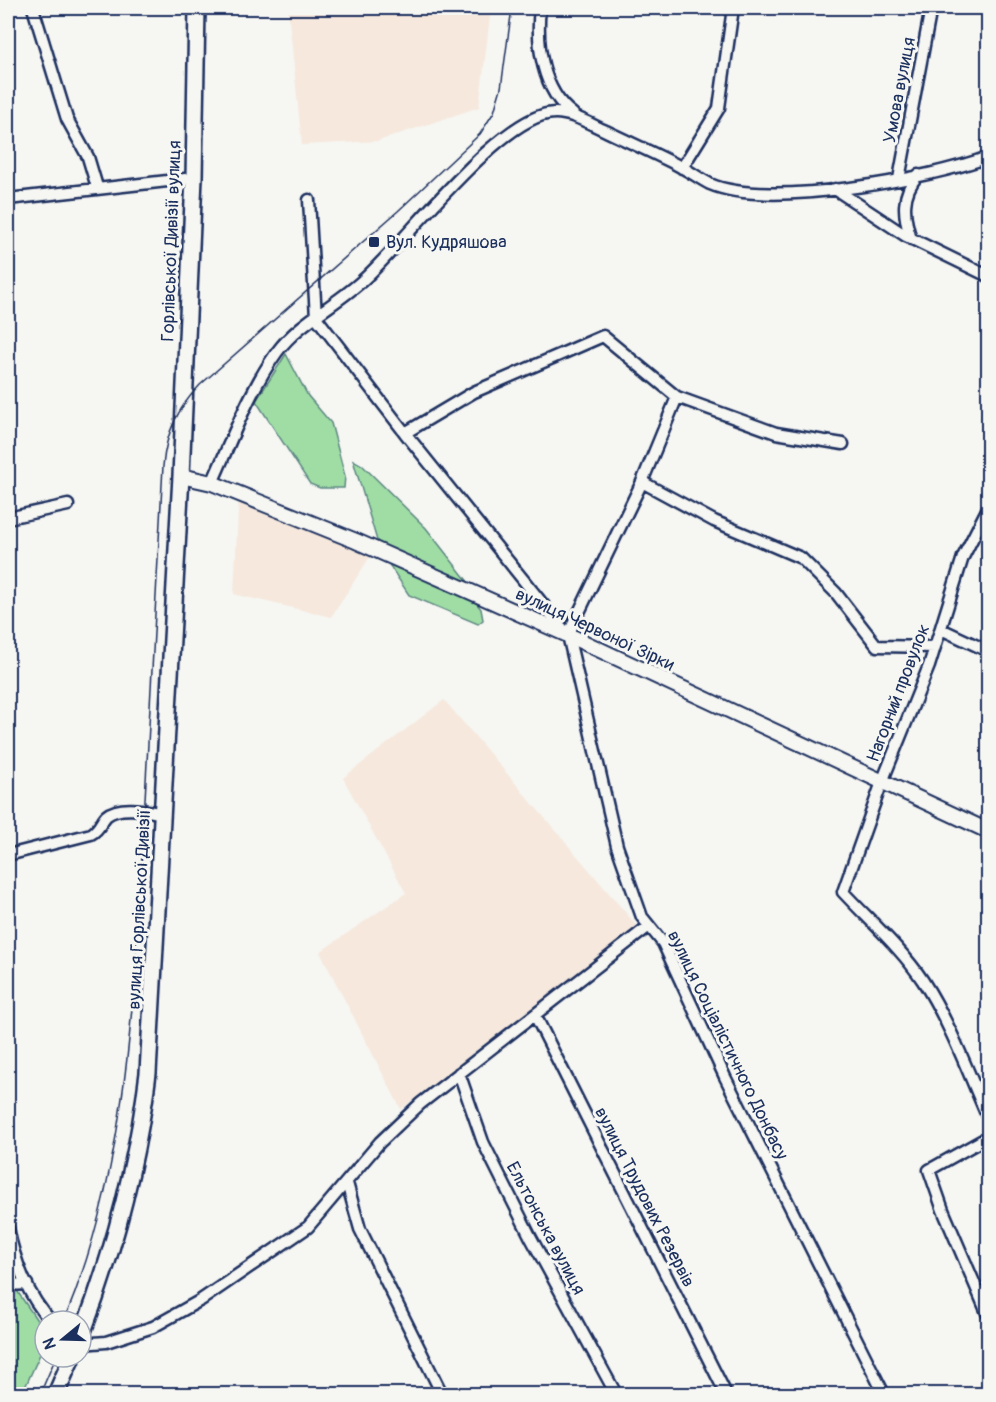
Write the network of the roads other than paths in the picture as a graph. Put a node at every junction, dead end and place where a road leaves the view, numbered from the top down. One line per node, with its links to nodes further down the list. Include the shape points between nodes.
1 (33, 8): 12 (street, via 67,119 88,157)
2 (196, 8): 10 (main road, Горлівської Дивізії вулиця)
3 (540, 8): 6 (street, via 539,34 545,70 556,97)
4 (733, 8): 8 (street, via 719,108)
5 (931, 8): 11 (street, Умова вулиця)
6 (580, 119): 8 (street); 18 (street, via 554,113 518,126 459,178 363,281)
7 (988, 158): 9 (street)
8 (682, 168): 13 (street, via 710,184 767,195)
9 (919, 174): 11 (street); 16 (street, via 905,201 904,214)
10 (194, 178): 12 (street); 22 (main road, Горлівської Дивізії вулиця)
11 (899, 179): 13 (street)
12 (97, 187): 14 (street)
13 (835, 189): 16 (street)
14 (8, 199)
15 (309, 200): 18 (street)
16 (911, 239): 17 (street)
17 (988, 276)
18 (316, 317): 20 (street); 24 (street, via 277,352 247,404)
19 (677, 397): 20 (street, via 603,336 474,392); 21 (street, via 776,433); 23 (street)
20 (405, 433): 29 (street)
21 (843, 444)
22 (181, 476): 24 (street, вулиця Червоної Зірки); 33 (main road, вулиця Горлівської Дивізії)
23 (642, 482): 29 (street); 30 (street, via 714,521 801,558 836,593 877,646)
24 (212, 483): 29 (street, вулиця Червоної Зірки, via 356,541)
25 (68, 505): 27 (street)
26 (988, 508): 28 (street, Нагорний провулок, via 963,556)
27 (8, 519)
28 (941, 629): 30 (street, Нагорний провулок); 31 (street)
29 (568, 635): 32 (street, вулиця Червоної Зірки); 36 (street, вулиця Соціалістичного Донбасу, via 617,846 642,917)
30 (935, 647): 32 (street, Нагорний провулок)
31 (988, 651)
32 (882, 782): 34 (street, вулиця Червоної Зірки); 39 (street, Нагорний провулок, via 843,892 923,981)
33 (164, 814): 35 (street, via 117,811 106,816 100,829 91,834); 46 (main road, вулиця Горлівської Дивізії, via 141,1129 117,1234)
34 (988, 831)
35 (8, 855)
36 (650, 926): 37 (street); 54 (street, вулиця Соціалістичного Донбасу, via 663,943 725,1077)
37 (535, 1015): 38 (street); 53 (street, вулиця Трудових Резервів)
38 (459, 1073): 41 (street, via 380,1142); 52 (street, Ельтонська вулиця, via 483,1142)
39 (988, 1118)
40 (988, 1137): 47 (street, via 929,1170)
41 (346, 1183): 48 (street, via 308,1227 201,1300 132,1335); 51 (street, via 360,1229)
42 (8, 1228): 43 (street)
43 (27, 1284): 44 (street); 45 (street)
44 (8, 1285)
45 (43, 1309)
46 (91, 1309)
47 (988, 1315)
48 (93, 1345)
49 (67, 1369): 50 (main road)
50 (56, 1395)
51 (442, 1395)
52 (616, 1395)
53 (726, 1395)
54 (884, 1395)

